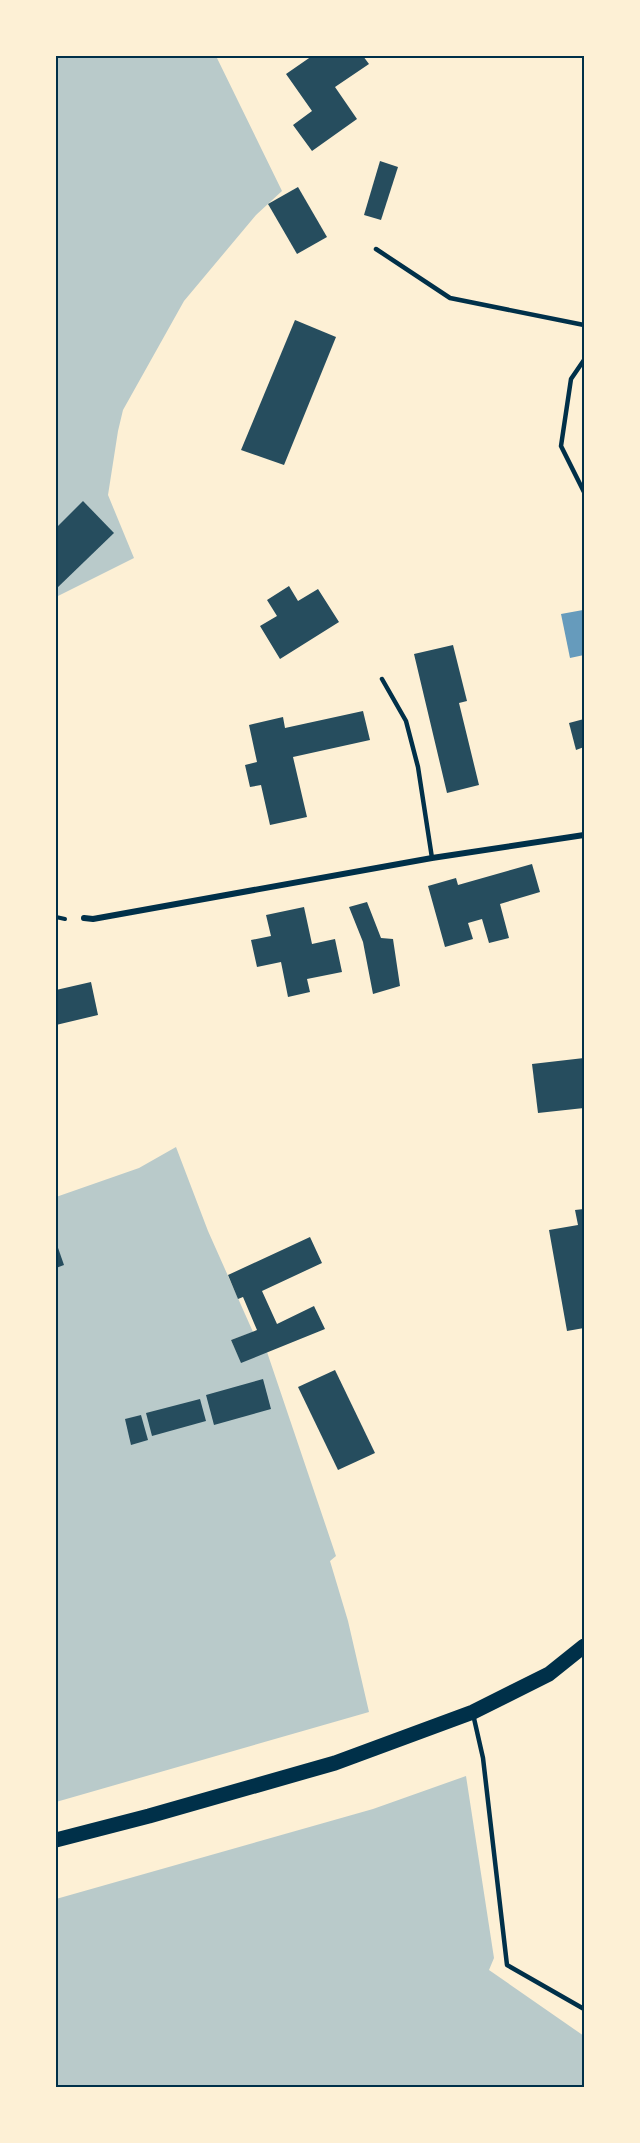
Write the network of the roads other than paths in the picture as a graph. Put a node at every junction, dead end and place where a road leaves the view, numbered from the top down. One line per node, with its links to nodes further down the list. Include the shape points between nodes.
1 (376, 249): 2 (lane, via 450,298)
2 (585, 325)
3 (585, 360): 4 (lane, via 571,379 561,446)
4 (585, 492)
5 (382, 679): 7 (lane, via 406,721 418,767)
6 (585, 835): 7 (street)
7 (432, 858): 8 (street)
8 (84, 918)
9 (585, 1646): 10 (main road, via 549,1674)
10 (473, 1712): 11 (main road, via 335,1763); 12 (lane, via 483,1758 507,1965)
11 (56, 1840)
12 (585, 2009)

